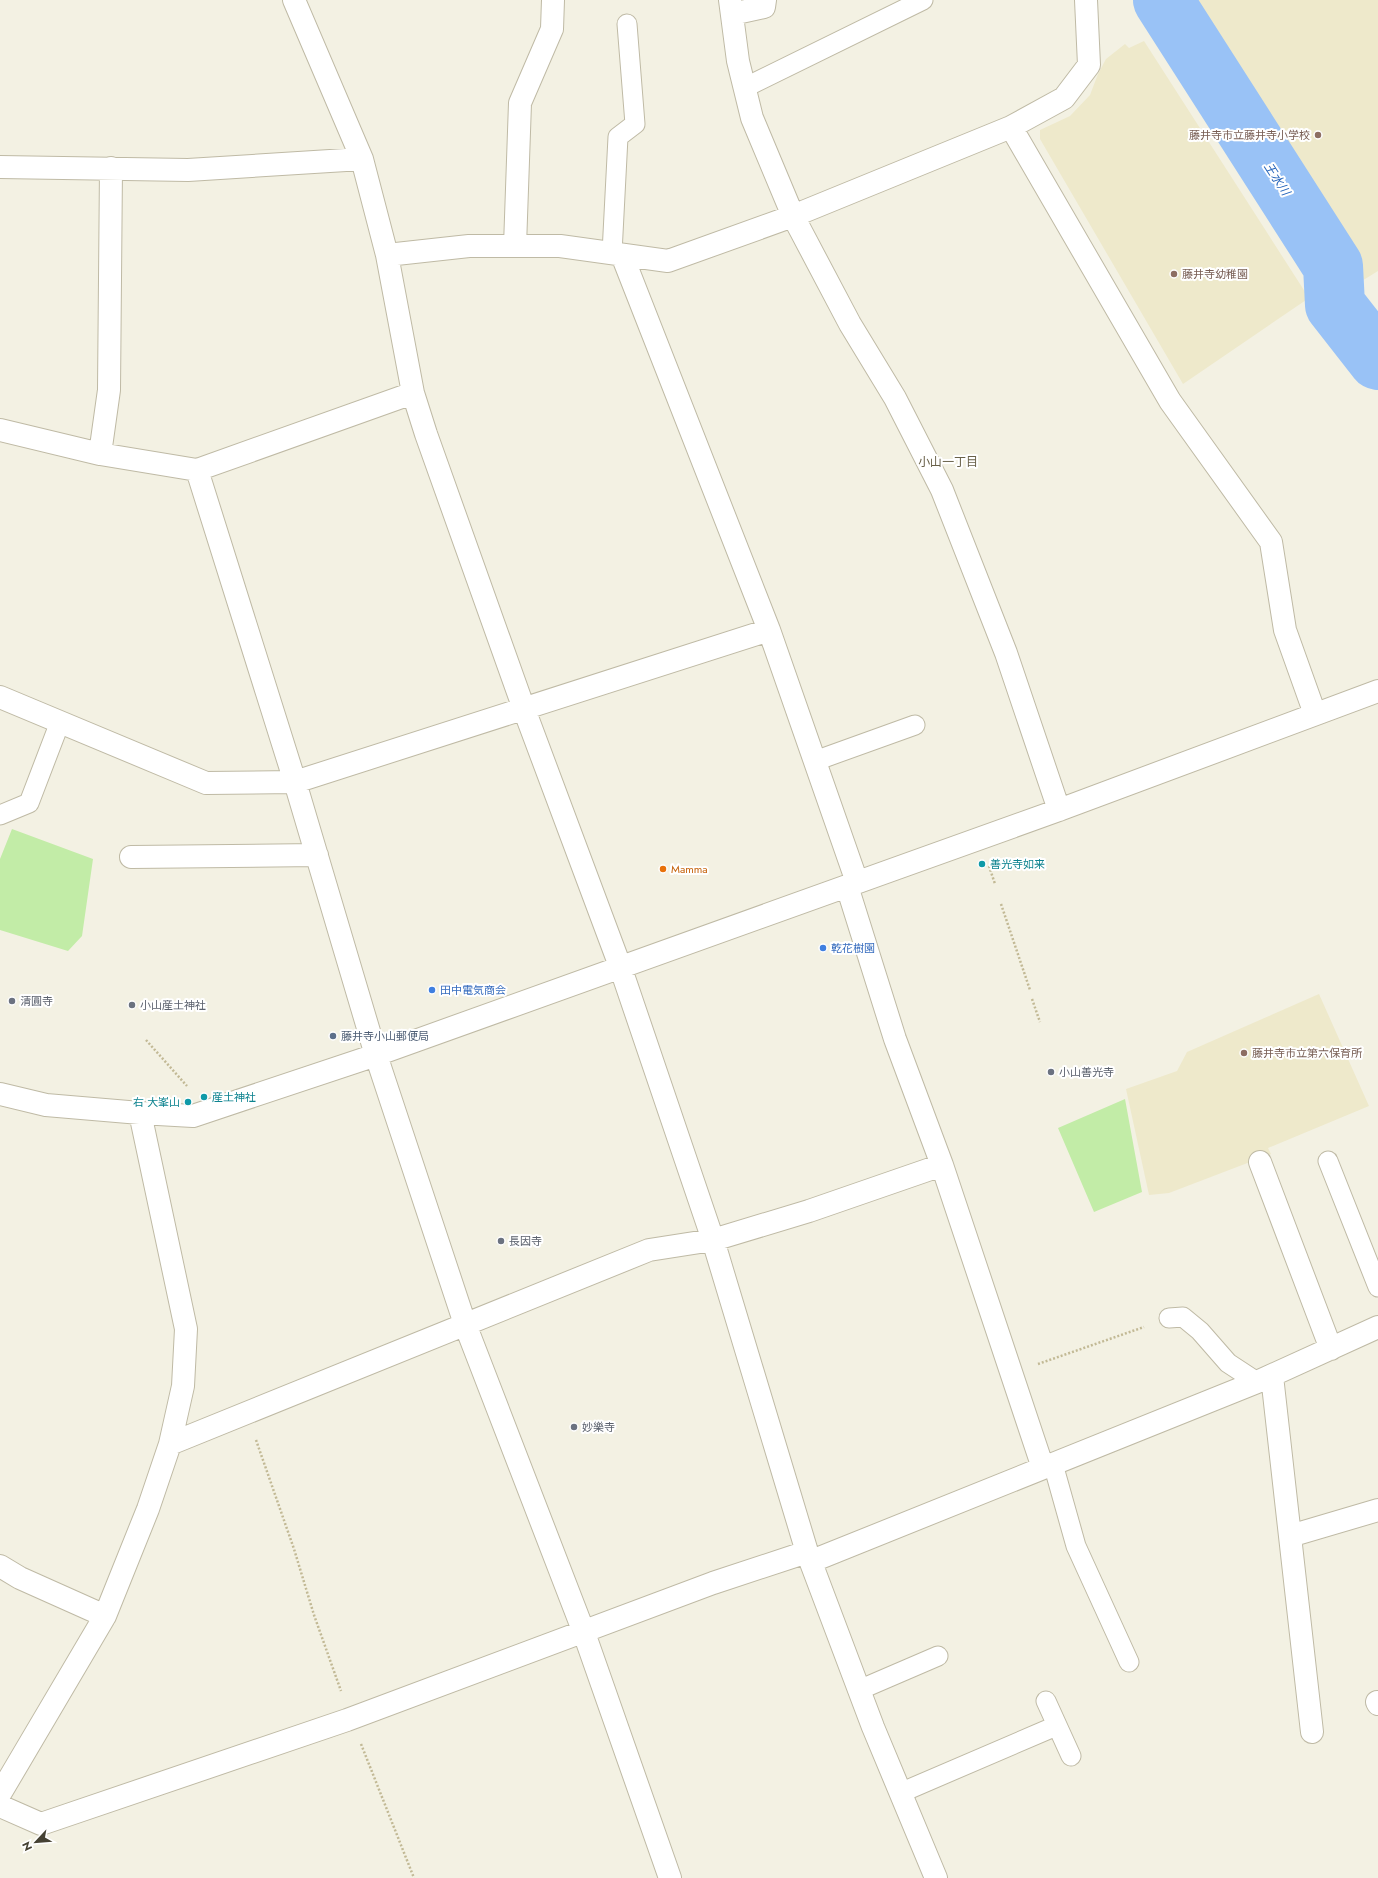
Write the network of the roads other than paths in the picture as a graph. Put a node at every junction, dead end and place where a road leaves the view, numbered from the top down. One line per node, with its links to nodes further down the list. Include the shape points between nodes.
1 (294, 0): 10 (street)
2 (553, 0): 14 (street, via 552,29 520,102)
3 (766, 0): 6 (street, via 764,7)
4 (924, 0): 8 (lane)
5 (1086, 0): 9 (street, via 1089,65 1064,98)
6 (731, 7): 8 (street)
7 (627, 24): 15 (lane, via 634,124 618,137)
8 (744, 88): 13 (street, via 752,118)
9 (1011, 127): 13 (street); 25 (street, via 1170,401 1271,542 1284,630)
10 (362, 159): 12 (street, via 188,170); 16 (street)
11 (0, 167): 12 (street)
12 (111, 168): 19 (street, via 109,390)
13 (793, 216): 15 (street, via 668,261); 30 (street, via 850,324 895,398 942,490 1006,653)
14 (515, 246): 15 (street, via 560,246); 16 (street, via 469,246)
15 (617, 254): 21 (street)
16 (387, 255): 17 (street)
17 (413, 392): 20 (street); 24 (street)
18 (0, 430): 19 (street)
19 (100, 454): 20 (street)
20 (197, 470): 29 (street)
21 (768, 630): 24 (street); 28 (street)
22 (1378, 691): 25 (street)
23 (0, 697): 26 (street)
24 (524, 709): 29 (street); 35 (street)
25 (1315, 714): 30 (street)
26 (60, 722): 29 (street, via 206,783); 31 (lane, via 29,803)
27 (915, 725): 28 (lane)
28 (815, 761): 34 (street)
29 (295, 782): 32 (street)
30 (1059, 810): 34 (street)
31 (0, 815)
32 (317, 855): 33 (street); 36 (street)
33 (131, 857)
34 (852, 884): 35 (street); 41 (street, via 895,1039)
35 (620, 966): 36 (street); 42 (street)
36 (376, 1055): 38 (street, via 193,1116); 45 (street)
37 (0, 1094): 38 (street, via 46,1105)
38 (140, 1114): 49 (street, via 186,1329 183,1386)
39 (1328, 1161): 43 (lane)
40 (1260, 1162): 47 (street)
41 (942, 1165): 42 (street, via 809,1211); 50 (street, via 1011,1373)
42 (714, 1240): 45 (street, via 649,1250); 53 (street)
43 (1378, 1287)
44 (1170, 1318): 48 (lane, via 1183,1317 1200,1331 1228,1362)
45 (465, 1324): 49 (street); 56 (street)
46 (1378, 1326): 47 (street)
47 (1331, 1349): 48 (street)
48 (1264, 1379): 50 (street); 52 (street)
49 (170, 1444): 55 (street, via 148,1509)
50 (1048, 1466): 53 (street); 58 (lane, via 1076,1546)
51 (1378, 1510): 52 (street)
52 (1290, 1536): 62 (street)
53 (810, 1556): 56 (street, via 713,1583); 59 (street)
54 (0, 1566): 55 (street, via 20,1578)
55 (106, 1616): 65 (street)
56 (583, 1630): 66 (street, via 351,1718 41,1824); 67 (street)
57 (938, 1656): 59 (lane)
58 (1129, 1662)
59 (859, 1690): 64 (street)
60 (1046, 1701): 61 (lane)
61 (1056, 1726): 63 (lane); 64 (lane)
62 (1312, 1732)
63 (1071, 1756)
64 (900, 1793): 68 (street)
65 (0, 1794)
66 (0, 1806)
67 (670, 1878)
68 (936, 1878)

